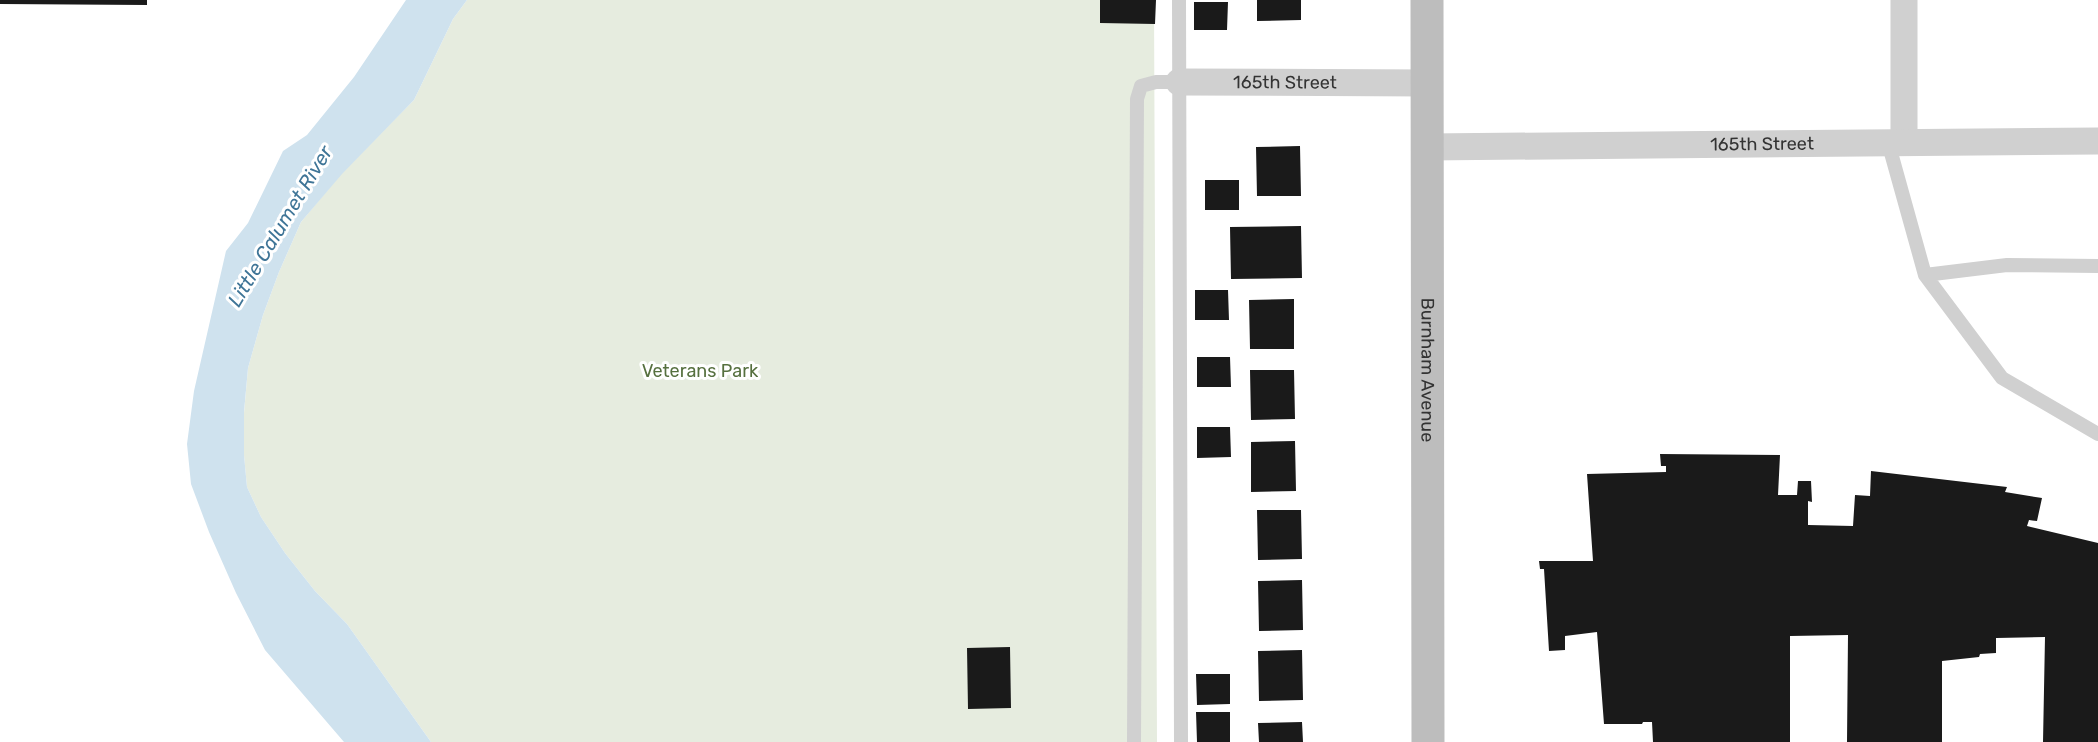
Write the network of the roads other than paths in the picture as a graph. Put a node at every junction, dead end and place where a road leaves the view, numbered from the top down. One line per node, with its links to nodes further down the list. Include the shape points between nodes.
1 (1179, 0): 4 (lane)
2 (1427, 0): 5 (main road, Burnham Avenue)
3 (1904, 0): 7 (street)
4 (1179, 82): 5 (street, 165th Street); 12 (lane, via 1141,86 1137,99); 13 (lane)
5 (1428, 83): 8 (main road, Burnham Avenue)
6 (2098, 141): 7 (street, 165th Street)
7 (1896, 142): 8 (street, 165th Street); 10 (lane)
8 (1428, 147): 14 (main road, Burnham Avenue)
9 (2098, 266): 10 (lane, via 2007,265)
10 (1925, 275): 11 (lane, via 2002,378)
11 (2098, 434)
12 (1134, 742)
13 (1181, 742)
14 (1428, 742)

